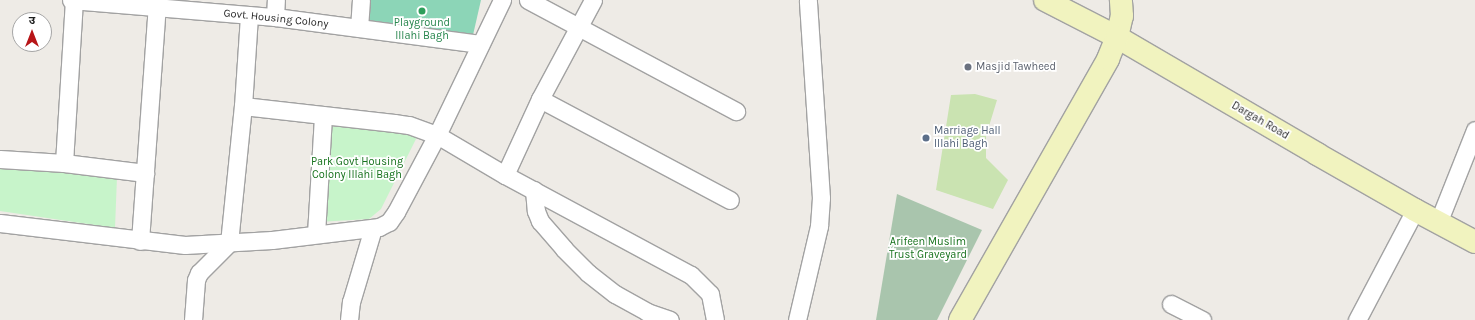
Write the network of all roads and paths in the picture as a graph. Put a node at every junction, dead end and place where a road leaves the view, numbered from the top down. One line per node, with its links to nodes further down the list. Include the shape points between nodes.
1 (71, 0): 2 (street, Govt. Housing Colony)
2 (74, 0): 11 (street, Govt. Housing Colony); 27 (street)
3 (276, 0): 15 (street)
4 (361, 0): 17 (street)
5 (502, 0): 19 (street)
6 (528, 0): 16 (street)
7 (593, 0): 16 (street)
8 (808, 0): 45 (street, via 821,198 819,226)
9 (1045, 0): 18 (street, Dargah Road)
10 (1121, 0): 18 (street, via 1122,16)
11 (104, 1): 13 (street, Govt. Housing Colony)
12 (194, 5): 13 (street, Govt. Housing Colony); 14 (street, Govt. Housing Colony)
13 (157, 6): 28 (street)
14 (249, 15): 15 (street, Govt. Housing Colony); 21 (street)
15 (275, 17): 17 (street, Govt. Housing Colony)
16 (579, 27): 20 (street); 22 (street)
17 (359, 28): 19 (street, Govt. Housing Colony)
18 (1118, 37): 32 (street, Dargah Road); 46 (street)
19 (480, 44): 25 (street)
20 (540, 99): 29 (street); 31 (street)
21 (243, 106): 23 (street); 39 (street)
22 (736, 111)
23 (323, 115): 25 (street, via 409,125); 36 (street)
24 (1475, 130): 34 (street)
25 (437, 135): 29 (street); 35 (street, via 396,212 389,222)
26 (0, 159): 27 (street)
27 (64, 163): 28 (street)
28 (145, 173): 37 (street)
29 (505, 175): 30 (street)
30 (534, 190): 43 (street, via 536,211 540,221 588,273 615,294 648,312); 44 (street, via 691,276 710,294)
31 (730, 200)
32 (1415, 210): 34 (street, Dargah Road); 48 (street)
33 (0, 223): 37 (street)
34 (1438, 223): 38 (street, Dargah Road)
35 (373, 228): 36 (street); 42 (street)
36 (316, 234): 39 (street)
37 (140, 241): 39 (street, via 185,245)
38 (1475, 242)
39 (229, 243): 41 (street, via 199,273 196,280)
40 (1171, 304): 47 (street)
41 (193, 320)
42 (349, 320)
43 (670, 320)
44 (715, 320)
45 (797, 320)
46 (960, 320)
47 (1202, 320)
48 (1357, 320)

